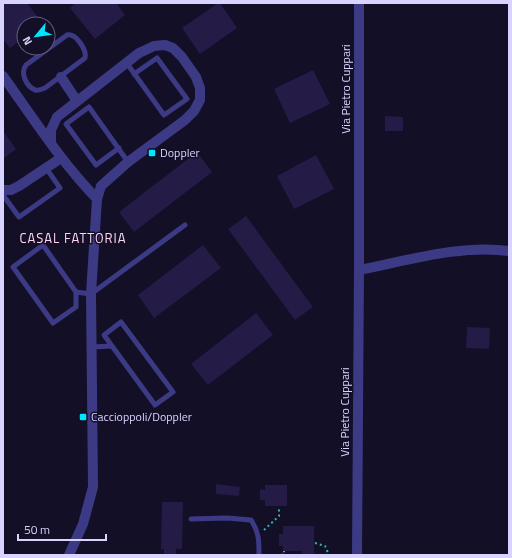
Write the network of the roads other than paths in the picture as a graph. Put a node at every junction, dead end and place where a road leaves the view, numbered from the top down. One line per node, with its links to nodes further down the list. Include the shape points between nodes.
1 (359, 3): 17 (street, Via Pietro Cuppari)
2 (126, 62): 3 (lane); 6 (street); 10 (street, via 149,48 169,46 182,56 196,77 201,92 200,100 191,115)
3 (134, 74): 3 (lane, via 164,115 187,99 157,58)
4 (3, 76): 7 (street)
5 (61, 77): 5 (lane, via 86,56 72,35 67,35 23,69 24,76 36,90 45,88); 6 (street)
6 (77, 101): 7 (street, via 57,117 51,130)
7 (51, 144): 9 (street)
8 (119, 148): 8 (lane, via 89,107 66,124 96,165); 10 (lane)
9 (61, 158): 11 (street); 14 (street)
10 (128, 162): 14 (street, via 101,186)
11 (46, 168): 12 (street, via 19,186); 13 (lane, via 60,188 18,217)
12 (3, 190)
13 (3, 195)
14 (96, 199): 19 (street)
15 (185, 225): 19 (lane)
16 (509, 251): 17 (street, via 455,251)
17 (359, 270): 25 (street, Via Pietro Cuppari)
18 (76, 292): 18 (lane, via 76,307 53,324 13,267 43,245); 19 (lane)
19 (91, 294): 21 (street)
20 (112, 346): 20 (lane, via 155,405 173,392 121,322 104,335); 21 (lane)
21 (92, 347): 23 (street, via 93,487 85,518)
22 (192, 519): 24 (lane, via 251,520 257,532)
23 (69, 555)
24 (259, 555)
25 (357, 555)

